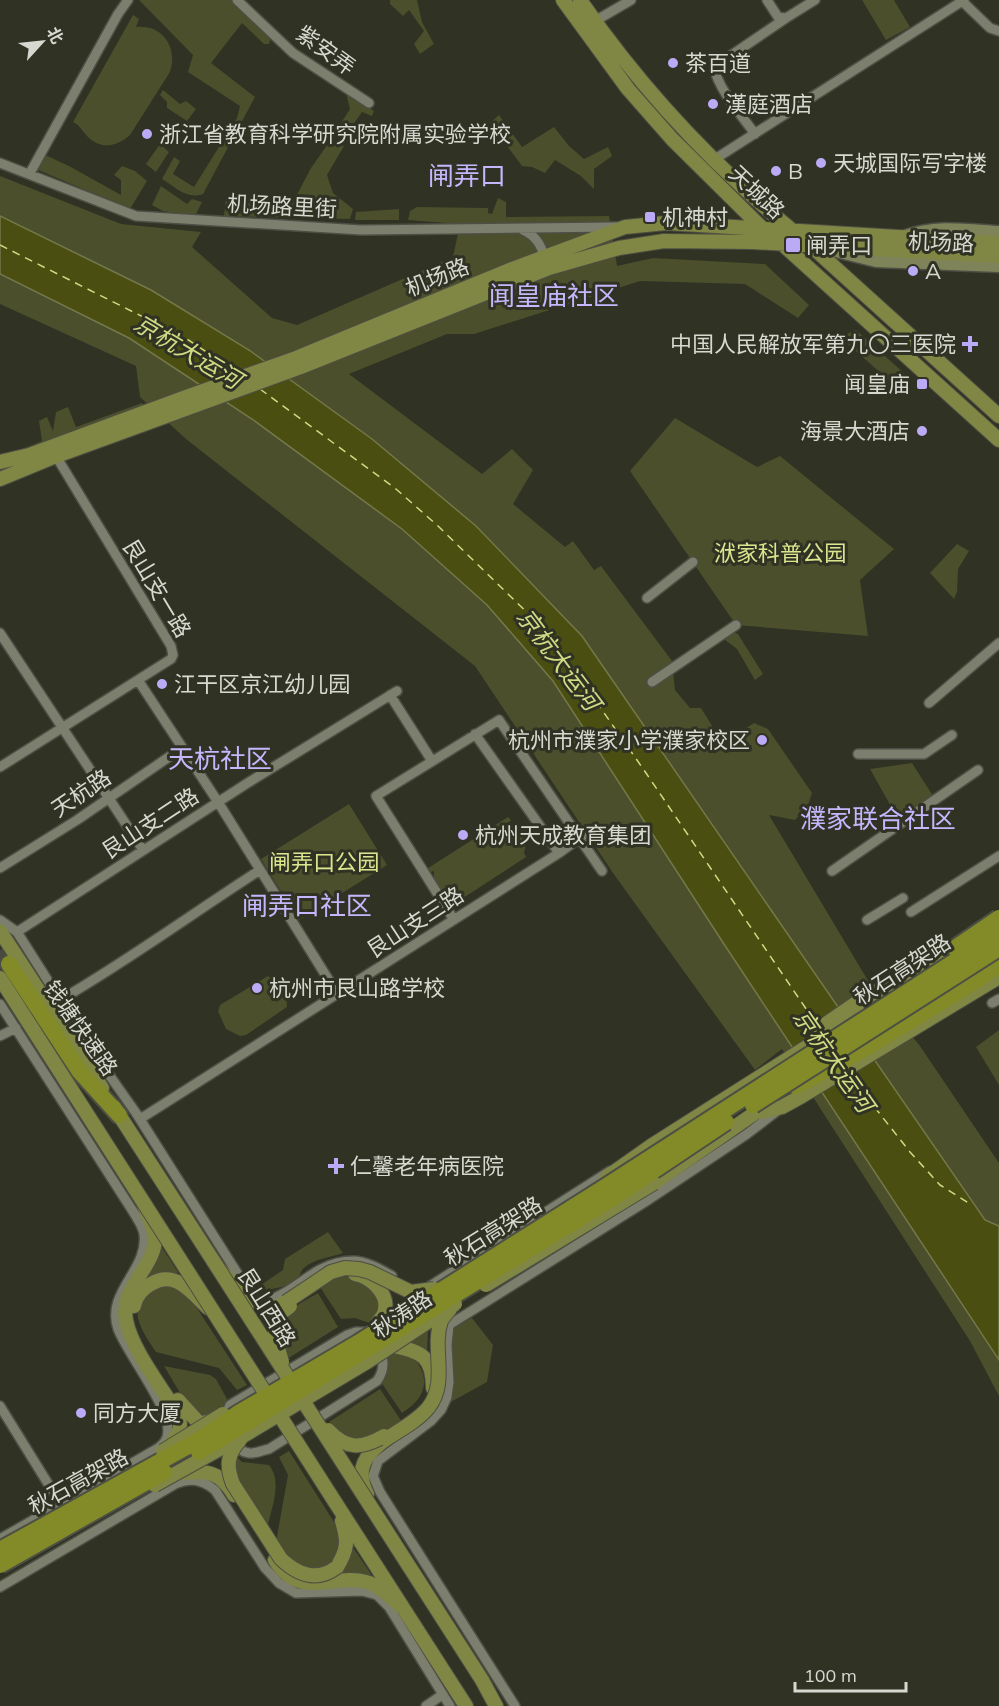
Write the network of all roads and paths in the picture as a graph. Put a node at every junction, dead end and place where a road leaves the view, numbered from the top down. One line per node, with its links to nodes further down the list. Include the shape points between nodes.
1 (128, 0): 16 (street)
2 (237, 0): 12 (street, 紫安弄, via 293,53)
3 (563, 0): 19 (main road, 天城路, via 628,89 672,139)
4 (580, 0): 10 (main road, 天城路)
5 (630, 0): 10 (street)
6 (767, 0): 9 (street, via 778,17)
7 (815, 0): 9 (street)
8 (963, 0): 11 (street, via 990,28); 13 (street)
9 (786, 18): 13 (street, via 714,67)
10 (595, 21): 14 (main road, 天城路)
11 (999, 31)
12 (369, 103)
13 (755, 134): 14 (street)
14 (715, 159): 20 (main road, 天城路)
15 (0, 163): 16 (street, 机场路里街)
16 (30, 173): 18 (street, 机场路里街, via 136,216 361,230)
17 (625, 227): 18 (street, 机场路里街); 19 (main road, 机场路, via 666,223); 27 (main road, 机场路)
18 (521, 228): 27 (street, via 533,234)
19 (762, 228): 20 (main road, 机场路); 23 (main road, 天城路)
20 (791, 229): 22 (main road, 机场路); 25 (main road, 天城路)
21 (999, 232): 22 (main road, 机场路, via 937,228)
22 (906, 236): 24 (main road, 机场路)
23 (781, 243): 25 (main road, 机场路); 27 (main road, 机场路, via 664,241); 31 (main road, 天城路)
24 (999, 243)
25 (811, 245): 26 (main road, 机场路); 28 (main road, 机场路, via 876,261); 30 (main road, 天城路)
26 (999, 255)
27 (547, 262): 29 (main road, 机场路, via 299,362)
28 (999, 266)
29 (185, 403): 32 (main road, 机场路); 33 (main road, 机场路)
30 (999, 416)
31 (999, 440)
32 (29, 455): 34 (main road, 机场路); 35 (main road)
33 (53, 457): 36 (main road, 机场路); 42 (street, 艮山支一路, via 171,645 171,659)
34 (0, 462)
35 (0, 469)
36 (0, 476)
37 (693, 562): 38 (street)
38 (647, 598)
39 (736, 625): 43 (street)
40 (0, 633): 45 (street)
41 (999, 643): 44 (street)
42 (138, 680): 45 (street, 艮山支一路); 48 (street)
43 (652, 682)
44 (929, 703)
45 (62, 727): 51 (street, 艮山支一路); 53 (street)
46 (475, 734): 50 (street); 55 (street, via 499,720); 57 (street)
47 (952, 735): 49 (street, via 924,754)
48 (182, 748): 53 (street, 天杭路); 54 (street)
49 (858, 754)
50 (432, 761): 54 (street, 艮山支二路, via 394,693); 67 (street, via 376,796)
51 (0, 767)
52 (978, 770): 62 (street)
53 (108, 798): 56 (street); 59 (street, 天杭路)
54 (218, 802): 56 (street, 艮山支二路); 60 (street)
55 (584, 835): 57 (street, 艮山支三路); 61 (street)
56 (143, 850): 71 (street, 艮山支二路)
57 (559, 854): 67 (street, 艮山支三路)
58 (999, 856): 64 (street)
59 (0, 868)
60 (260, 870): 78 (street); 80 (street)
61 (602, 871)
62 (832, 872)
63 (903, 898): 68 (street)
64 (911, 912)
65 (999, 918): 82 (highway, bridge)
66 (0, 920): 71 (street)
67 (454, 920): 78 (street, 艮山支三路)
68 (867, 920)
69 (999, 925): 79 (main road, via 948,960)
70 (0, 931): 87 (main road, 艮山西路)
71 (17, 932): 80 (street)
72 (999, 933): 112 (highway, 秋石高架路, bridge, via 358,1343 200,1440)
73 (999, 948): 113 (highway, 秋石高架路, bridge, via 611,1199 354,1359)
74 (999, 957): 86 (main road, via 894,1022)
75 (999, 964): 86 (highway)
76 (4, 971): 87 (highway, 钱塘快速路, via 80,1072); 91 (main road)
77 (999, 977): 86 (main road, via 902,1036)
78 (338, 994): 88 (street, 艮山支三路)
79 (878, 996): 82 (main road); 85 (main road, via 851,1006 783,1054)
80 (60, 1000): 88 (street)
81 (0, 1004): 83 (street)
82 (851, 1018): 85 (main road)
83 (16, 1028): 84 (street); 105 (street, via 144,1232 144,1247 115,1311 118,1329 168,1425)
84 (0, 1036)
85 (767, 1072): 93 (main road, 秋涛路, via 568,1204)
86 (787, 1098): 89 (street, via 747,1134); 90 (main road, 秋涛路, via 754,1114)
87 (119, 1115): 92 (main road, 艮山西路)
88 (140, 1119): 93 (street, via 255,1296 266,1300 277,1297 321,1269 355,1261 402,1282)
89 (685, 1174): 90 (street); 97 (street)
90 (654, 1183): 94 (main road, 秋涛路, bridge)
91 (142, 1200): 95 (main road, bridge); 105 (main road, bridge, via 155,1239 146,1265 128,1294 125,1318 136,1346 179,1416 179,1434)
92 (214, 1262): 93 (main road, bridge, via 245,1296 262,1307 273,1308 286,1302 331,1272 345,1268 370,1272 411,1292); 100 (main road, 艮山西路, bridge)
93 (429, 1289): 96 (main road, 秋涛路); 97 (street); 99 (street, via 417,1321)
94 (452, 1306): 98 (main road, 秋涛路, bridge); 110 (main road, bridge, via 441,1320 440,1376 430,1406 372,1449 361,1471 361,1483)
95 (216, 1315): 103 (main road, bridge, via 183,1284 170,1278 154,1281 141,1290 132,1313 142,1342 178,1401 198,1422); 107 (main road, bridge)
96 (378, 1322): 100 (main road, bridge, via 385,1313 384,1302 370,1279 358,1274 334,1277 278,1317 276,1340); 103 (main road, 秋涛路, bridge)
97 (449, 1325): 99 (street, via 418,1324); 123 (street, via 449,1382 441,1410 378,1461 373,1476)
98 (393, 1346): 102 (main road, bridge, via 420,1353 432,1369 433,1388 420,1411 375,1441 354,1446 338,1441); 104 (main road, 秋涛路, bridge)
99 (379, 1347): 104 (street, via 384,1362 377,1381 269,1449 250,1453 239,1449); 104 (street, via 366,1332 347,1335 230,1405 224,1419)
100 (287, 1379): 102 (main road, 艮山西路, bridge)
101 (0, 1406): 108 (street)
102 (309, 1411): 110 (main road, 艮山西路, bridge)
103 (216, 1419): 105 (main road, 秋涛路, bridge)
104 (235, 1437): 106 (main road, 秋涛路, bridge); 107 (main road, bridge, via 228,1472 233,1484 281,1559 291,1568 312,1576 337,1567 347,1537)
105 (160, 1450): 106 (street); 108 (street); 111 (main road, 秋涛路, bridge)
106 (173, 1475): 114 (main road, 秋涛路, bridge); 115 (main road, via 199,1472 222,1478 277,1564 299,1581 366,1582 377,1586); 117 (street, via 206,1483 214,1490 279,1583 296,1593 362,1591 376,1595 388,1607)
107 (335, 1502): 115 (main road)
108 (60, 1503): 109 (street)
109 (0, 1539)
110 (393, 1540): 116 (main road, 艮山西路, bridge)
111 (0, 1545)
112 (0, 1550)
113 (0, 1565)
114 (1, 1584)
115 (400, 1606): 118 (main road)
116 (482, 1680): 121 (main road, 艮山西路); 122 (main road)
117 (442, 1695): 119 (street); 120 (street)
118 (466, 1705)
119 (426, 1706)
120 (450, 1706)
121 (496, 1706)
122 (502, 1706)
123 (515, 1706)

